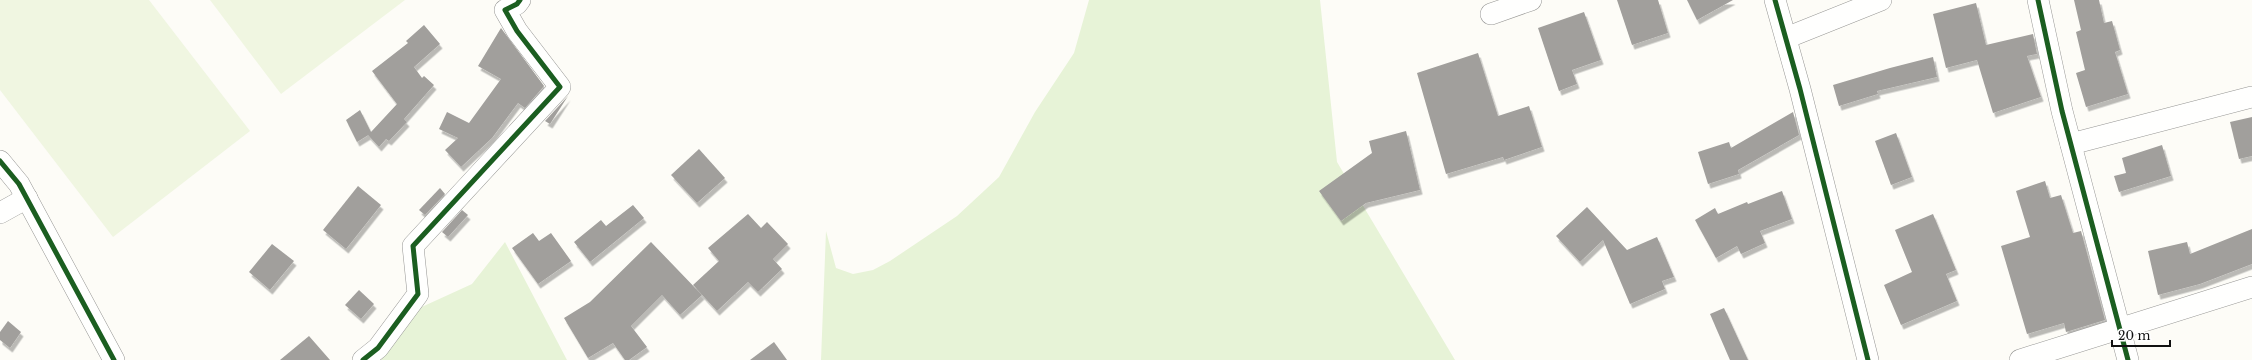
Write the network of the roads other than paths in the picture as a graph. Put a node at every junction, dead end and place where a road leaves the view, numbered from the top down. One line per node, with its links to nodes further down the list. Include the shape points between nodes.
1 (520, 0): 16 (street, via 505,10 516,31 560,87 413,246 418,294 378,348)
2 (1531, 0): 6 (street)
3 (1775, 0): 7 (street)
4 (1881, 0): 7 (street)
5 (2038, 0): 9 (street)
6 (1491, 14)
7 (1786, 38): 17 (street)
8 (2252, 96): 9 (street)
9 (2071, 144): 14 (street)
10 (0, 161): 11 (street, via 19,184)
11 (26, 198): 12 (street); 15 (street)
12 (0, 213)
13 (2252, 287): 14 (street)
14 (2120, 330): 18 (street); 19 (street)
15 (114, 360)
16 (363, 360)
17 (1868, 360)
18 (2020, 360)
19 (2128, 360)

